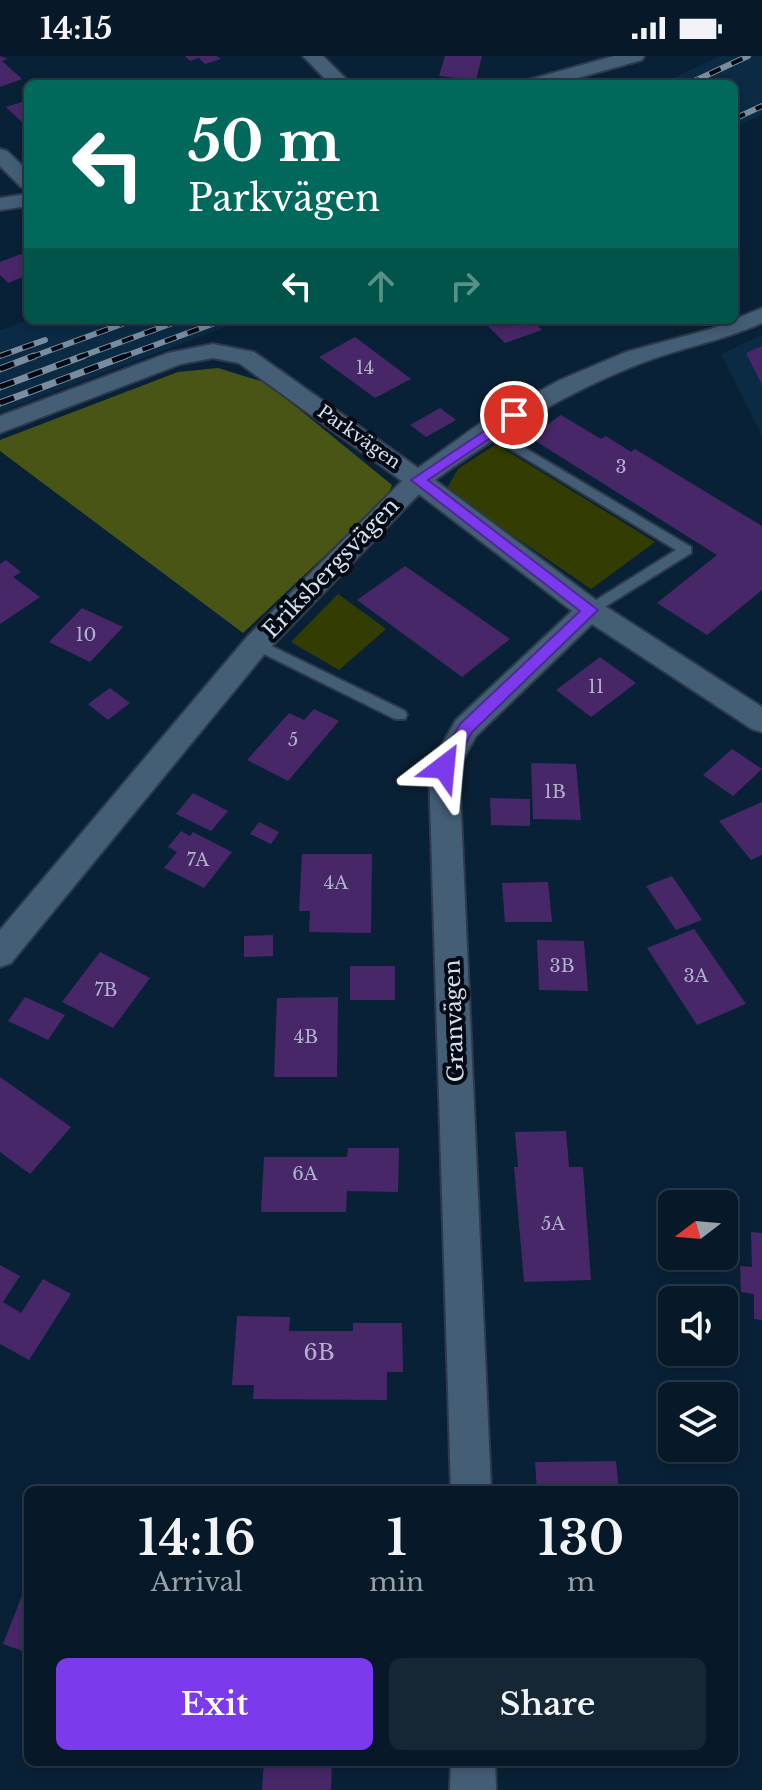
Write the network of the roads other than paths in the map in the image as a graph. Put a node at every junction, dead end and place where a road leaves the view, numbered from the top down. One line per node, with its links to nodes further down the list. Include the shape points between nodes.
1 (312, 56): 3 (street)
2 (635, 56): 4 (street)
3 (337, 80)
4 (549, 80)
5 (0, 155): 6 (street)
6 (24, 179)
7 (24, 201): 8 (street)
8 (0, 204)
9 (762, 315): 11 (street, Eriksbergsvägen, via 719,334 634,357 568,385)
10 (0, 425): 12 (street, Parkvägen, via 176,358 213,351 246,357)
11 (488, 430): 12 (street, Eriksbergsvägen); 13 (lane, via 686,550)
12 (418, 480): 13 (street, Parkvägen); 14 (street, Eriksbergsvägen)
13 (590, 610): 16 (street, Parkvägen); 18 (street, Granvägen, via 466,728 444,767)
14 (257, 644): 15 (lane); 17 (street, Eriksbergsvägen)
15 (400, 715)
16 (762, 721)
17 (0, 953)
18 (471, 1486)
19 (473, 1766): 20 (street)
20 (473, 1790)

